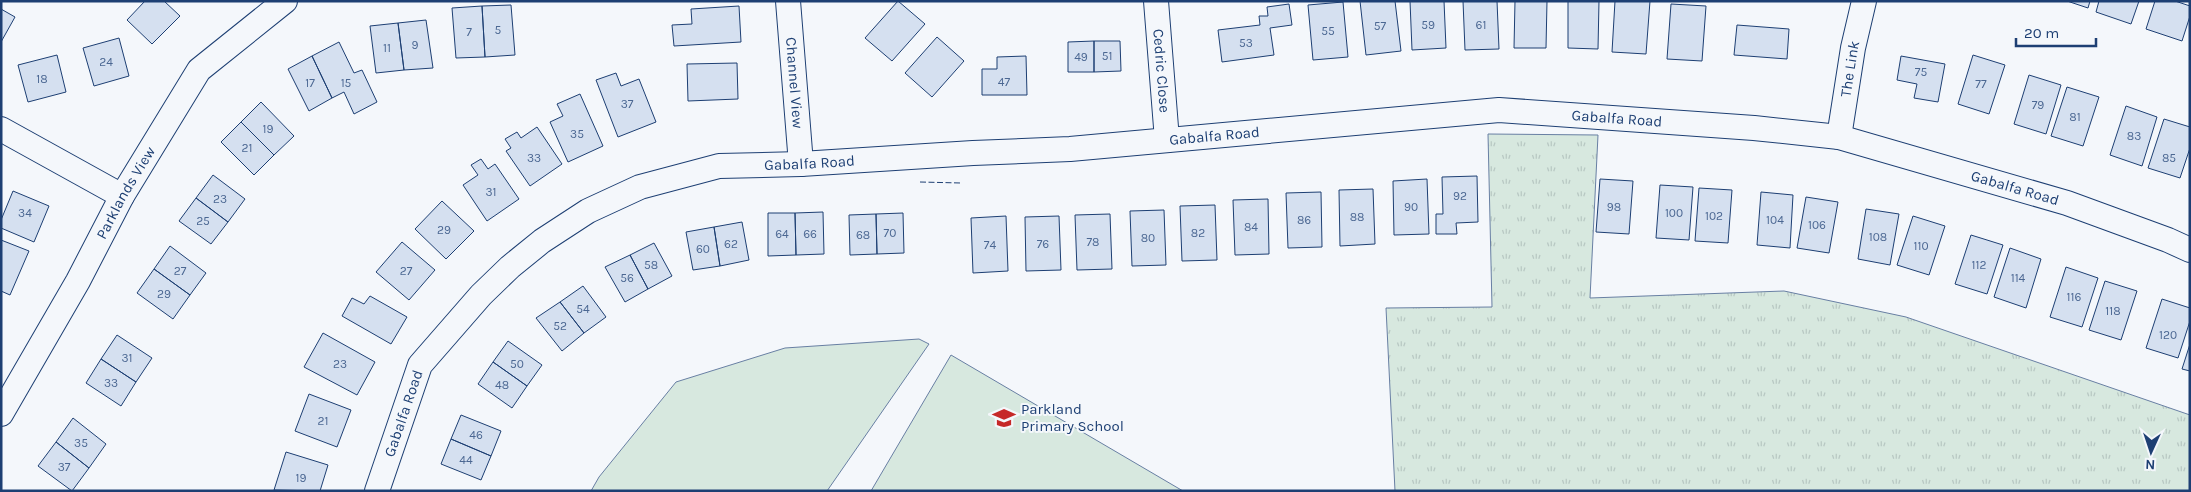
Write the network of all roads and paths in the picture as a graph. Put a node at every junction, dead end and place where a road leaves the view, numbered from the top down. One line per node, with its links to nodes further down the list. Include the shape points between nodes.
1 (285, 1): 9 (street, Parklands View, via 200,70)
2 (788, 1): 8 (street, Channel View)
3 (1156, 1): 7 (street, Cedric Close)
4 (1864, 1): 6 (street, The Link, via 1853,48)
5 (1, 129): 9 (street)
6 (1840, 137): 7 (street, Gabalfa Road, via 1499,110); 10 (street, Gabalfa Road, via 2067,203)
7 (1167, 140): 8 (street, Gabalfa Road, via 1070,149)
8 (801, 164): 12 (street, Gabalfa Road, via 719,166 640,187 588,211 542,242 480,295 420,365)
9 (122, 196): 11 (street, Parklands View, via 78,281)
10 (2190, 250)
11 (1, 414)
12 (377, 491)

